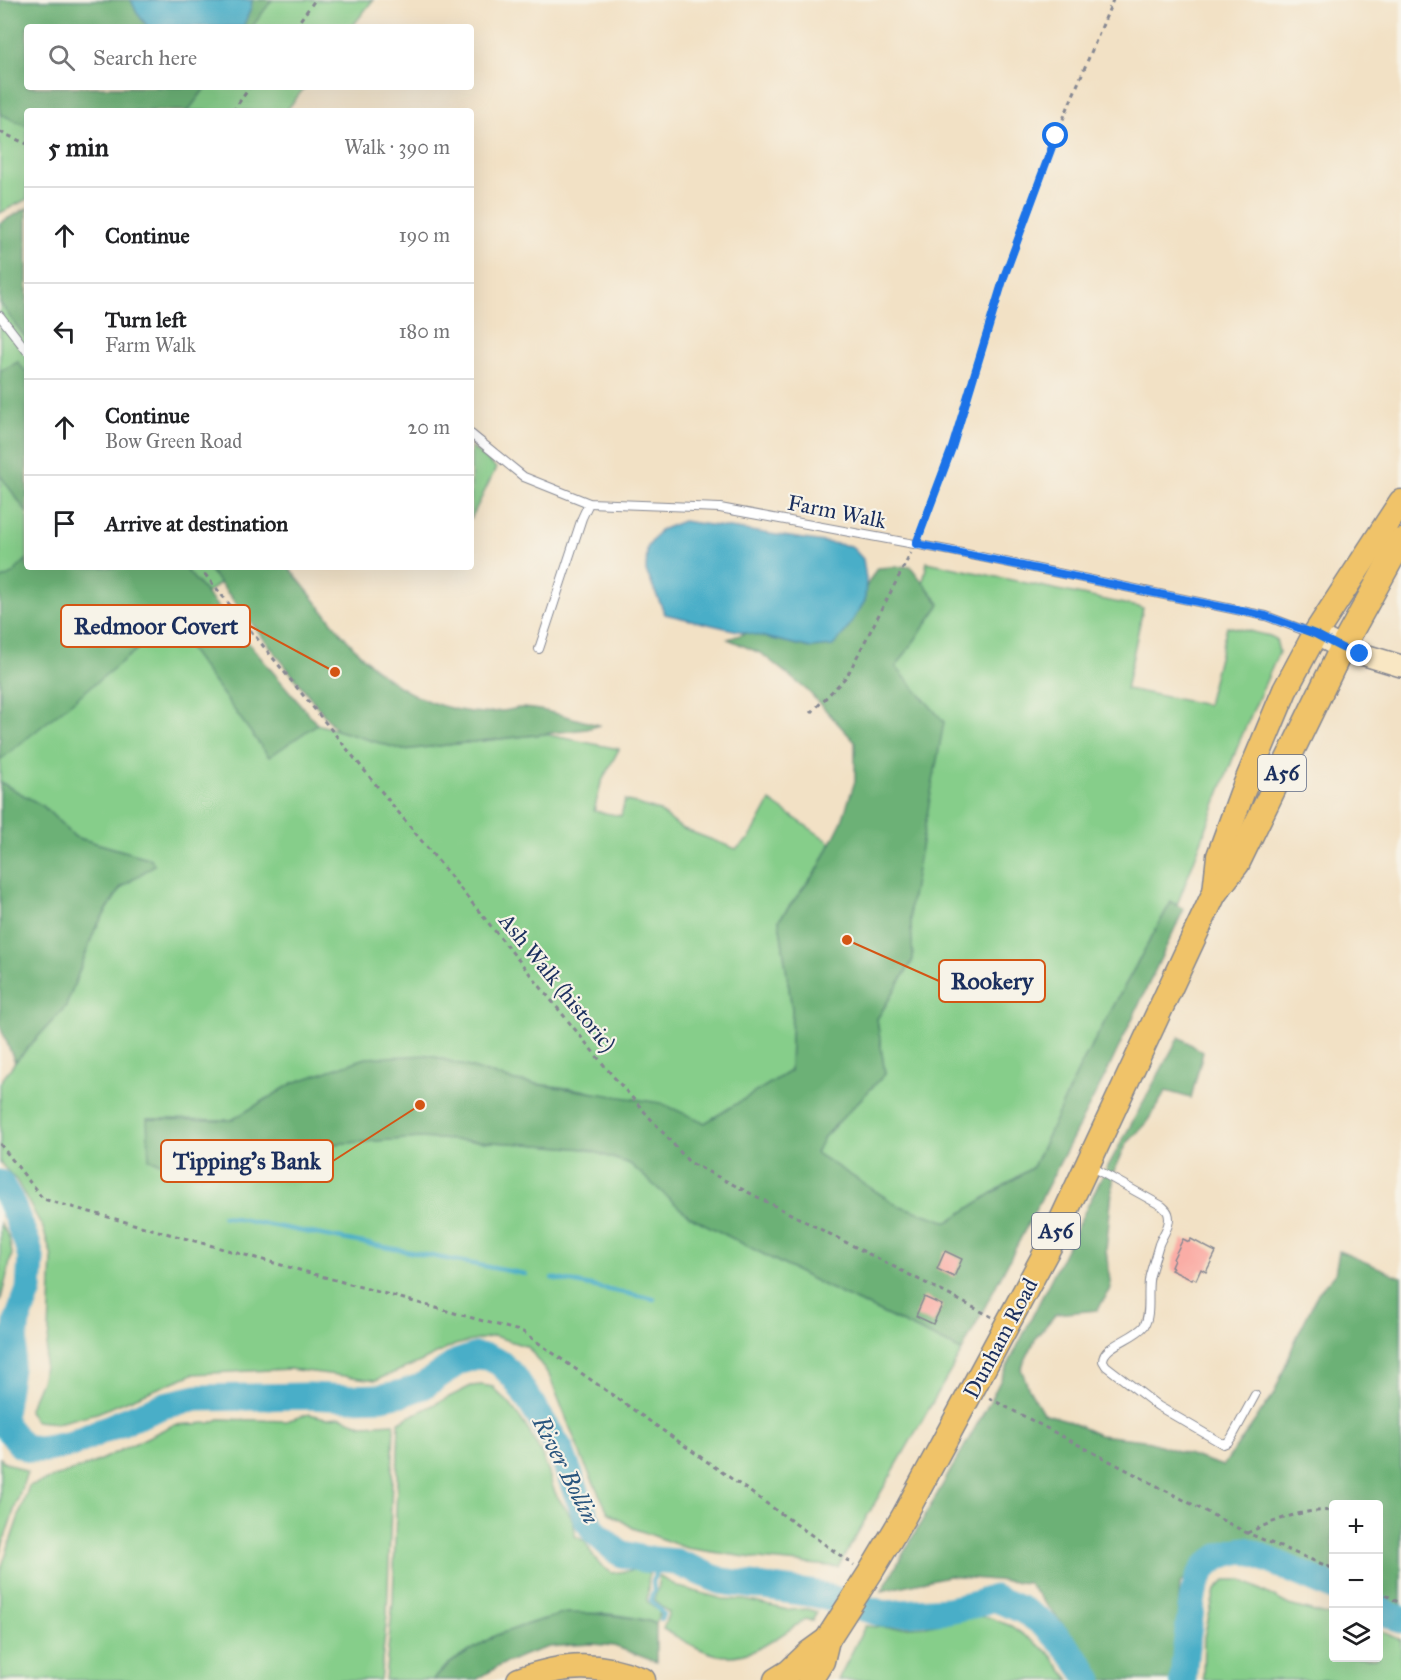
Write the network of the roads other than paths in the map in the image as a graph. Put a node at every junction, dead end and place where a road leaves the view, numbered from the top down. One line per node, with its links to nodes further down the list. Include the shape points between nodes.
1 (0, 316): 2 (lane)
2 (24, 347)
3 (474, 436): 5 (lane, Farm Walk, via 524,477)
4 (1401, 502): 7 (highway, Dunham Road / A56)
5 (589, 503): 7 (lane, Farm Walk, via 720,508 1266,616); 9 (lane)
6 (1401, 541): 8 (highway, Dunham Road / A56)
7 (1315, 634): 8 (main road); 11 (highway, Dunham Road / A56, via 1285,690 1242,793 1219,856)
8 (1342, 648): 10 (main road); 11 (highway, Dunham Road / A56, via 1237,864)
9 (539, 649)
10 (1401, 666)
11 (1214, 894): 12 (highway, Dunham Road / A56)
12 (1087, 1165): 13 (lane, via 1162,1206 1168,1214 1168,1225 1149,1279 1144,1326 1108,1349 1102,1361 1158,1406 1223,1444 1232,1437); 14 (highway, Dunham Road / A56, via 1051,1243 904,1516 862,1569)
13 (1255, 1395)
14 (829, 1637): 17 (highway, Dunham Road / A56); 18 (highway, Dunham Road / A56, via 822,1661)
15 (519, 1680): 16 (highway, via 559,1668 580,1667 597,1667)
16 (643, 1680)
17 (776, 1680)
18 (810, 1680)

